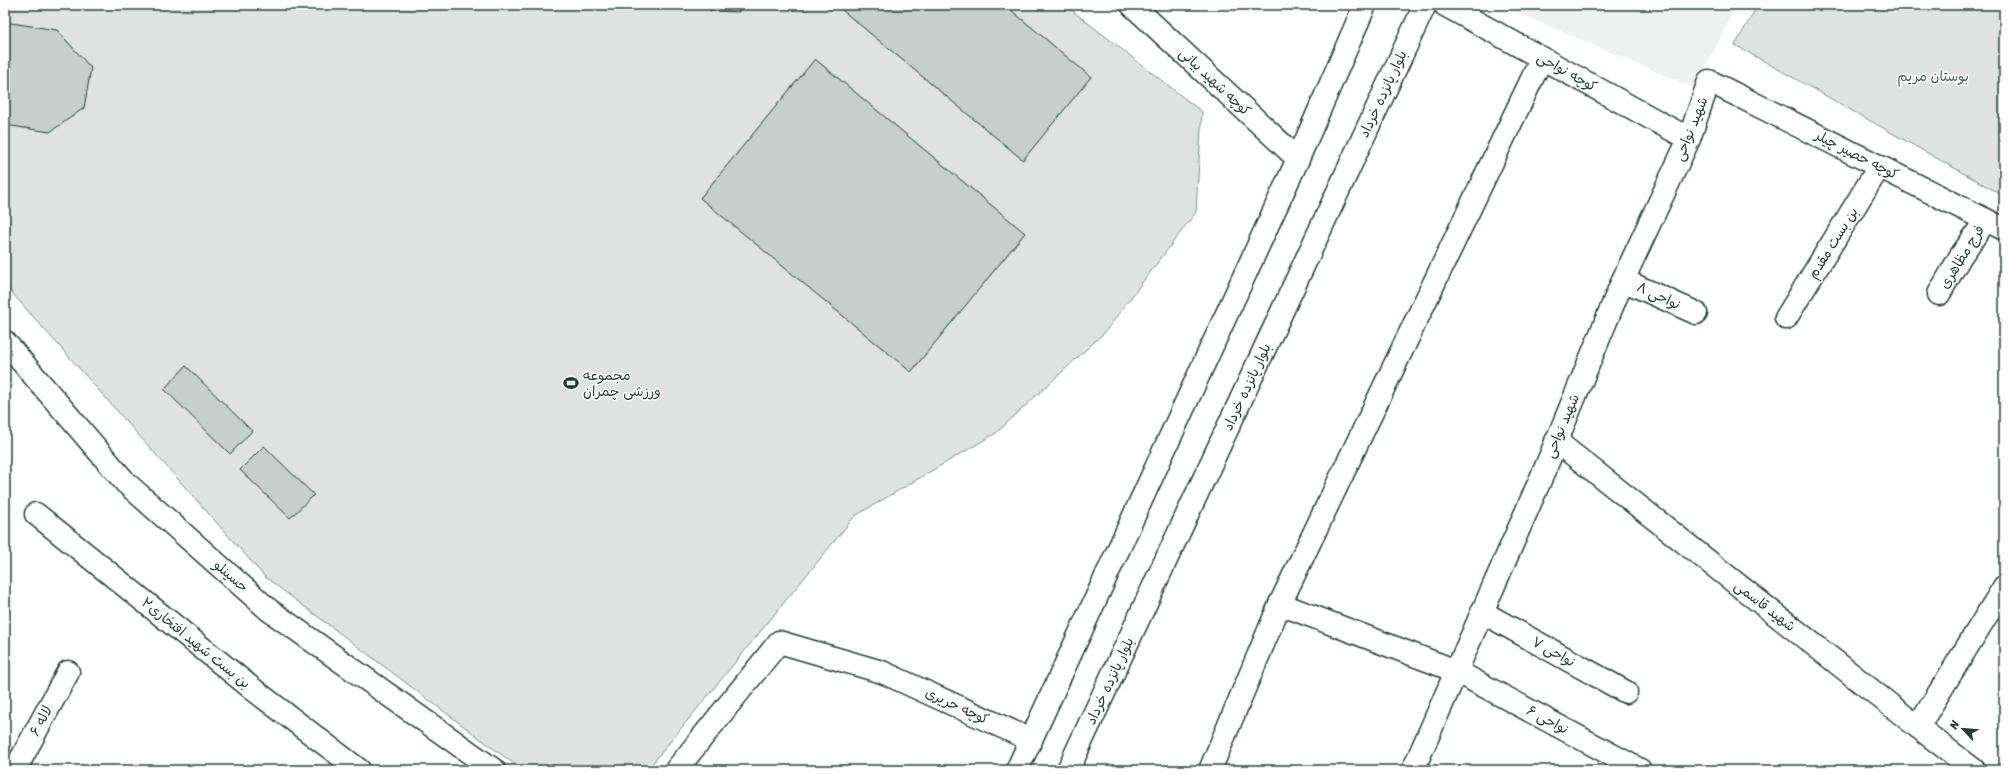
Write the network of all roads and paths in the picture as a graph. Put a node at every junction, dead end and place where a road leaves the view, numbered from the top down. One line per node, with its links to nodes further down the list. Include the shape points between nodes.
1 (1132, 5): 8 (street, کوچه شهید بیانی)
2 (1364, 5): 8 (street)
3 (1425, 5): 31 (street, بلوار پانزده خرداد)
4 (1445, 5): 5 (street, کوچه نواحی)
5 (1542, 58): 7 (street, کوچه نواحی); 19 (street)
6 (1709, 81): 7 (street, شهید نواحی); 9 (street, کوچه حصیر چیلر)
7 (1688, 139): 11 (street, شهید نواحی)
8 (1298, 160): 25 (street)
9 (1879, 167): 10 (street, کوچه حصیر چیلر); 14 (street, بن بست مقدم)
10 (1995, 225): 12 (street, فرج مظاهری, via 1960,257)
11 (1623, 280): 13 (street, نواحی ۸); 16 (street, شهید نواحی)
12 (1939, 294)
13 (1696, 313)
14 (1786, 318)
15 (5, 342): 28 (street, حسینلو, via 126,484 269,610)
16 (1556, 441): 20 (street, شهید نواحی); 24 (street, شهید قاسمی)
17 (36, 514): 27 (street, بن بست شهید افتخاری۲, via 254,690)
18 (2004, 587): 24 (street)
19 (1280, 604): 21 (street, نواحی ۶); 32 (street)
20 (1482, 612): 21 (street, شهید نواحی); 23 (street, نواحی ۷)
21 (1456, 671): 33 (street, شهید نواحی); 34 (street, نواحی ۶)
22 (68, 672): 26 (street, لاله ۶)
23 (1626, 692)
24 (1918, 727): 35 (street, شهید قاسمی)
25 (1031, 740): 29 (street, کوچه حریری, via 882,672 779,642); 30 (street)
26 (15, 770)
27 (359, 770)
28 (494, 770)
29 (676, 770)
30 (1017, 770)
31 (1068, 770)
32 (1210, 770)
33 (1413, 770)
34 (1640, 770)
35 (1974, 770)

